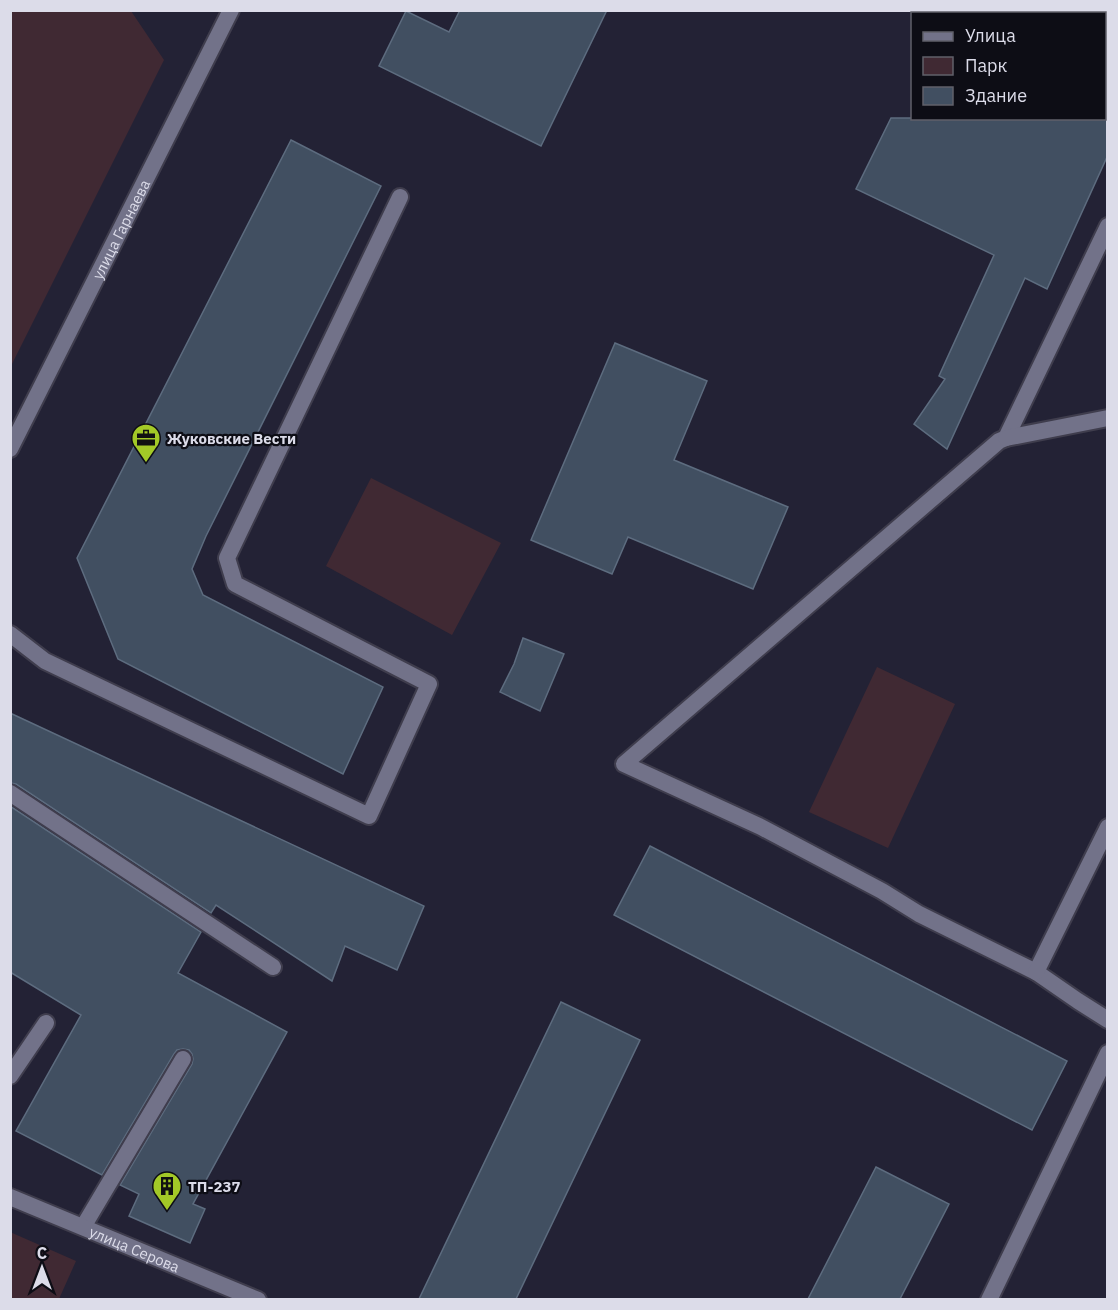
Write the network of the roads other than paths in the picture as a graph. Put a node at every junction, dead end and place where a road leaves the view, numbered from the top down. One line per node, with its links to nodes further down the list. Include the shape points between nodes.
1 (231, 10): 6 (street, улица Гарнаева)
2 (400, 197): 7 (street, via 227,558 235,584 429,684 369,816 45,661)
3 (1107, 226): 5 (street)
4 (1107, 418): 5 (street)
5 (1006, 438): 11 (street, via 624,764 761,827 919,914)
6 (10, 449)
7 (10, 634)
8 (10, 793): 10 (street)
9 (1107, 827): 11 (street)
10 (273, 967)
11 (1036, 972): 12 (street)
12 (1107, 1020)
13 (46, 1023): 16 (street)
14 (1107, 1053): 20 (street)
15 (183, 1059): 18 (street)
16 (10, 1076)
17 (10, 1197): 18 (street, улица Серова)
18 (83, 1227): 19 (street, улица Серова)
19 (258, 1299)
20 (989, 1299)

